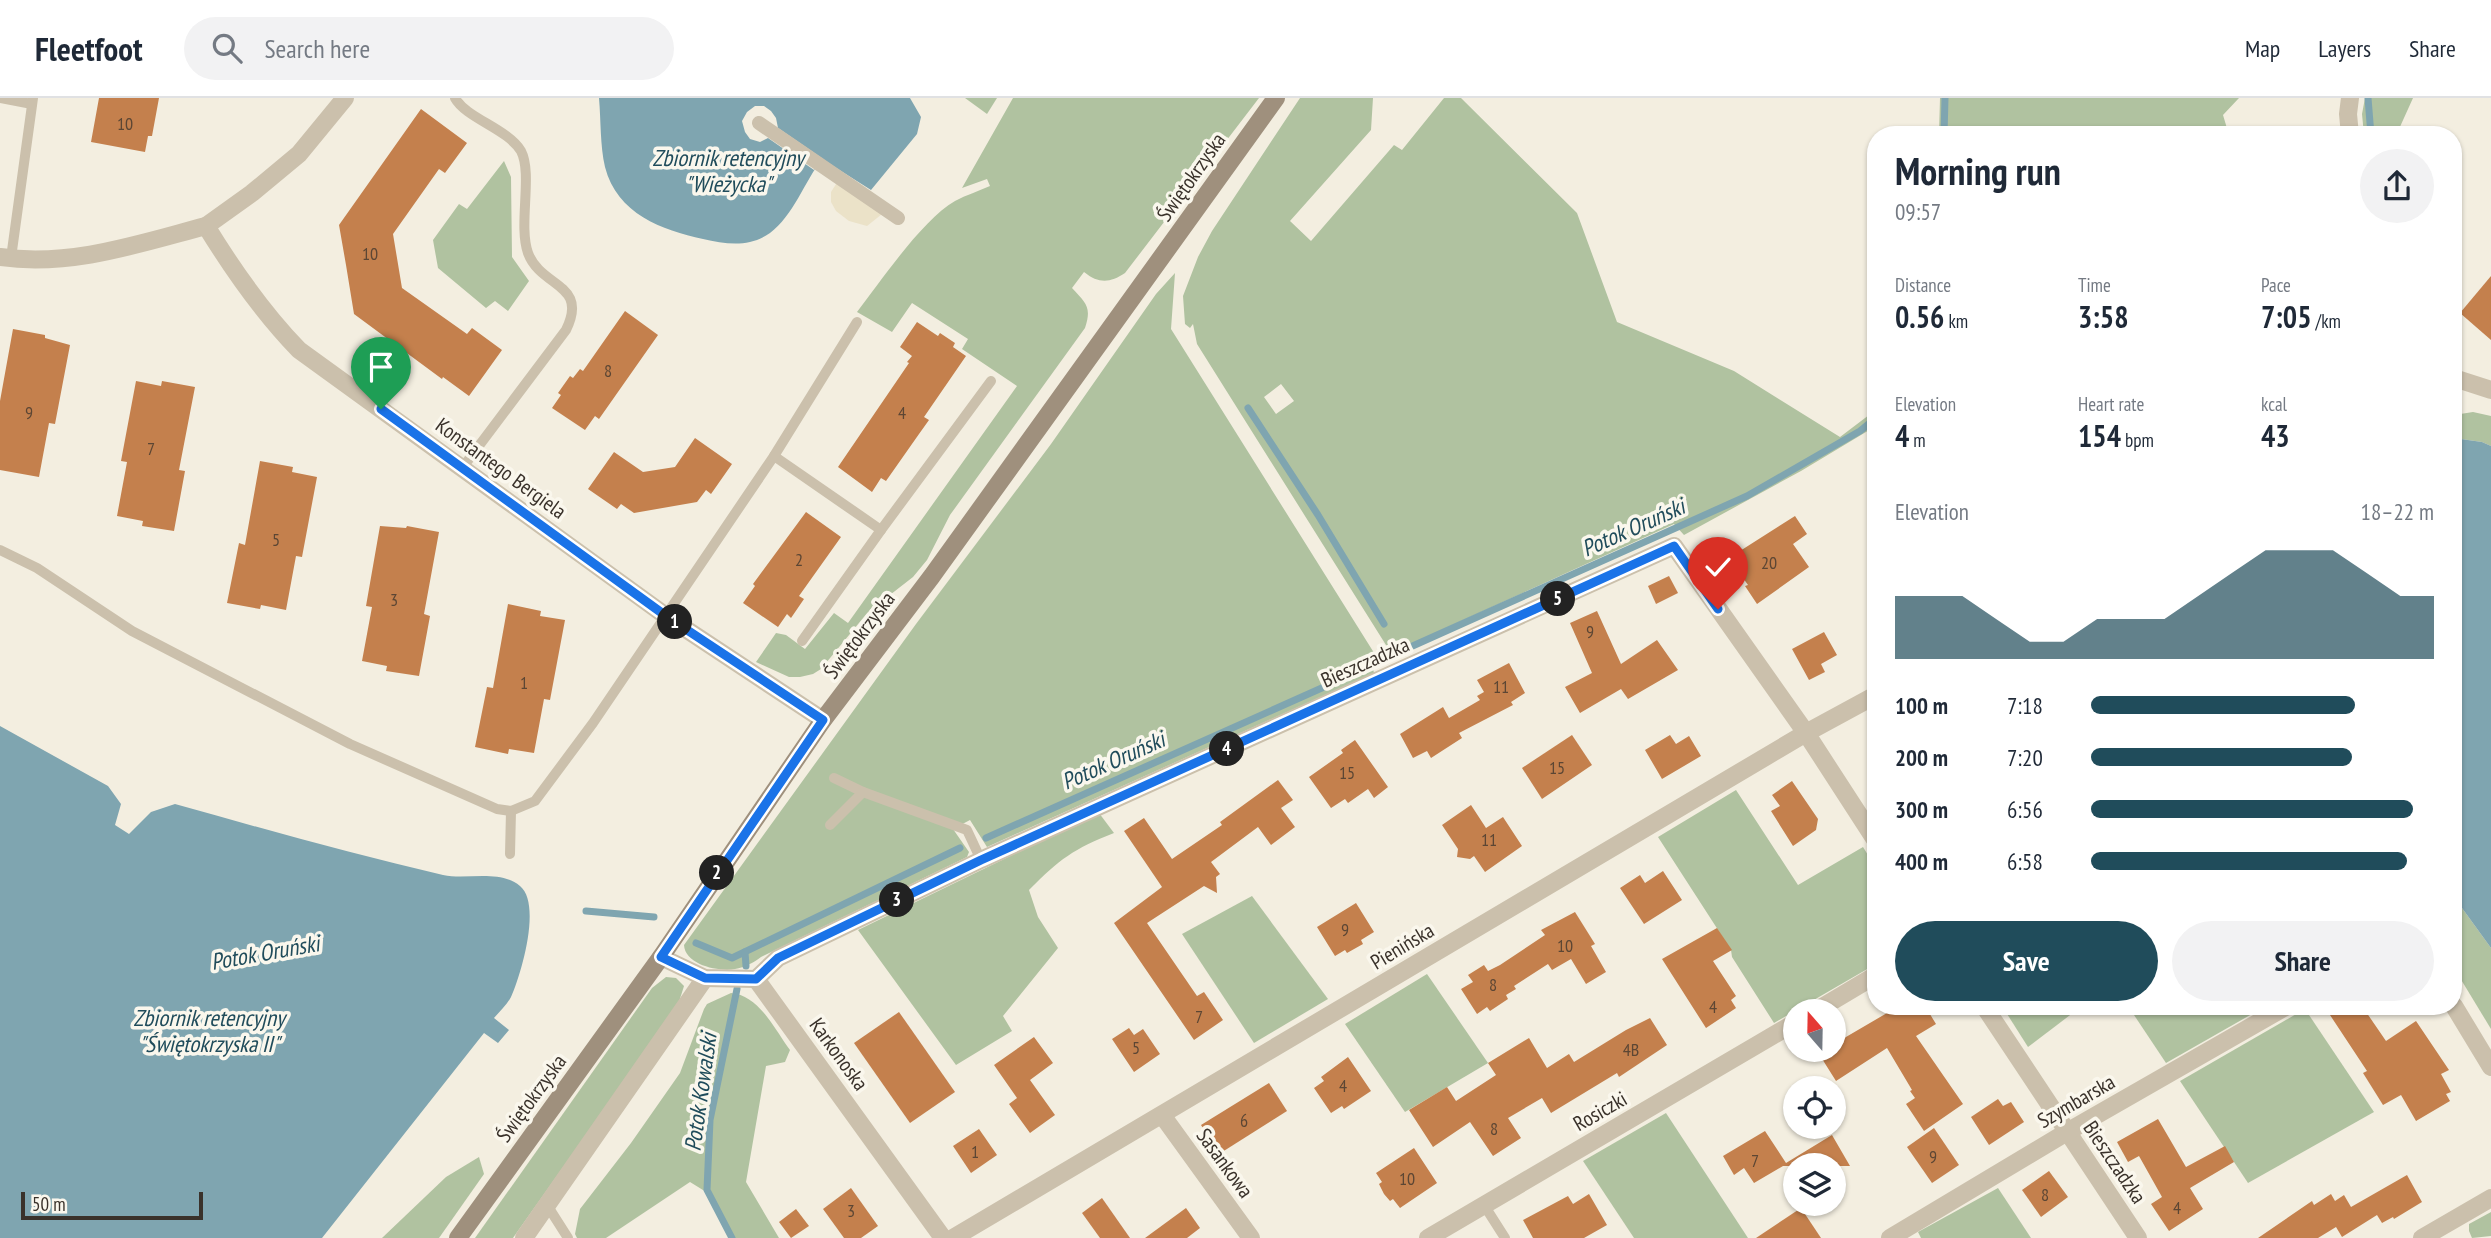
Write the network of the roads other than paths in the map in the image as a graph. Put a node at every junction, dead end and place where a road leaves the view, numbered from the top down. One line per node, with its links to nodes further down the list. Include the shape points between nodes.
1 (345, 98): 10 (street, via 299,154)
2 (455, 98): 17 (lane, via 520,150 525,163 524,243 529,257 569,293 573,304 566,330)
3 (1276, 98): 23 (main road, Świętokrzyska)
4 (2350, 98): 8 (street)
5 (0, 99): 6 (lane)
6 (32, 101): 11 (lane)
7 (759, 123): 9 (street)
8 (2349, 126)
9 (898, 218)
10 (206, 226): 11 (street, via 60,260); 17 (street, Konstantego Bergiela, via 273,324 299,350)
11 (5, 258)
12 (856, 322): 16 (lane)
13 (991, 381): 18 (lane)
14 (2462, 381): 15 (street)
15 (2491, 390)
16 (774, 456): 18 (lane); 20 (lane)
17 (463, 467): 20 (street, Konstantego Bergiela)
18 (881, 530): 21 (lane)
19 (0, 550): 27 (lane, via 37,568 132,631 350,744 487,805)
20 (666, 616): 23 (street, Konstantego Bergiela); 27 (lane, via 535,801)
21 (802, 641)
22 (1867, 700): 24 (street, Pienińska)
23 (823, 720): 32 (main road, Świętokrzyska)
24 (1805, 733): 29 (street, Bieszczadzka); 31 (street, Bieszczadzka, via 1674,546); 42 (street, Pienińska)
25 (834, 778): 26 (lane)
26 (863, 792): 28 (lane); 31 (lane, via 967,830)
27 (511, 811): 30 (lane)
28 (830, 825)
29 (1867, 827)
30 (510, 854)
31 (981, 860): 34 (street, Bieszczadzka, via 778,958)
32 (661, 957): 33 (street); 48 (main road, Świętokrzyska)
33 (705, 978): 34 (street); 45 (street)
34 (756, 979): 50 (street, Karkonoska)
35 (1867, 980): 36 (street)
36 (1836, 999)
37 (1990, 1015): 43 (street, Bieszczadzka)
38 (2271, 1015): 43 (street, Szymbarska)
39 (2459, 1015): 41 (street)
40 (1783, 1031): 46 (street, Rosiczki)
41 (2491, 1067)
42 (1162, 1115): 51 (street, Pienińska); 52 (street, Sasankowa)
43 (2067, 1132): 55 (street, Szymbarska); 56 (street, Bieszczadzka)
44 (2491, 1198): 57 (street)
45 (547, 1205): 47 (lane); 49 (street)
46 (1484, 1206): 53 (street, Rosiczki); 54 (lane)
47 (564, 1236)
48 (458, 1238)
49 (524, 1238)
50 (943, 1238)
51 (953, 1238)
52 (1251, 1238)
53 (1429, 1238)
54 (1505, 1238)
55 (1890, 1238)
56 (2138, 1238)
57 (2423, 1238)

